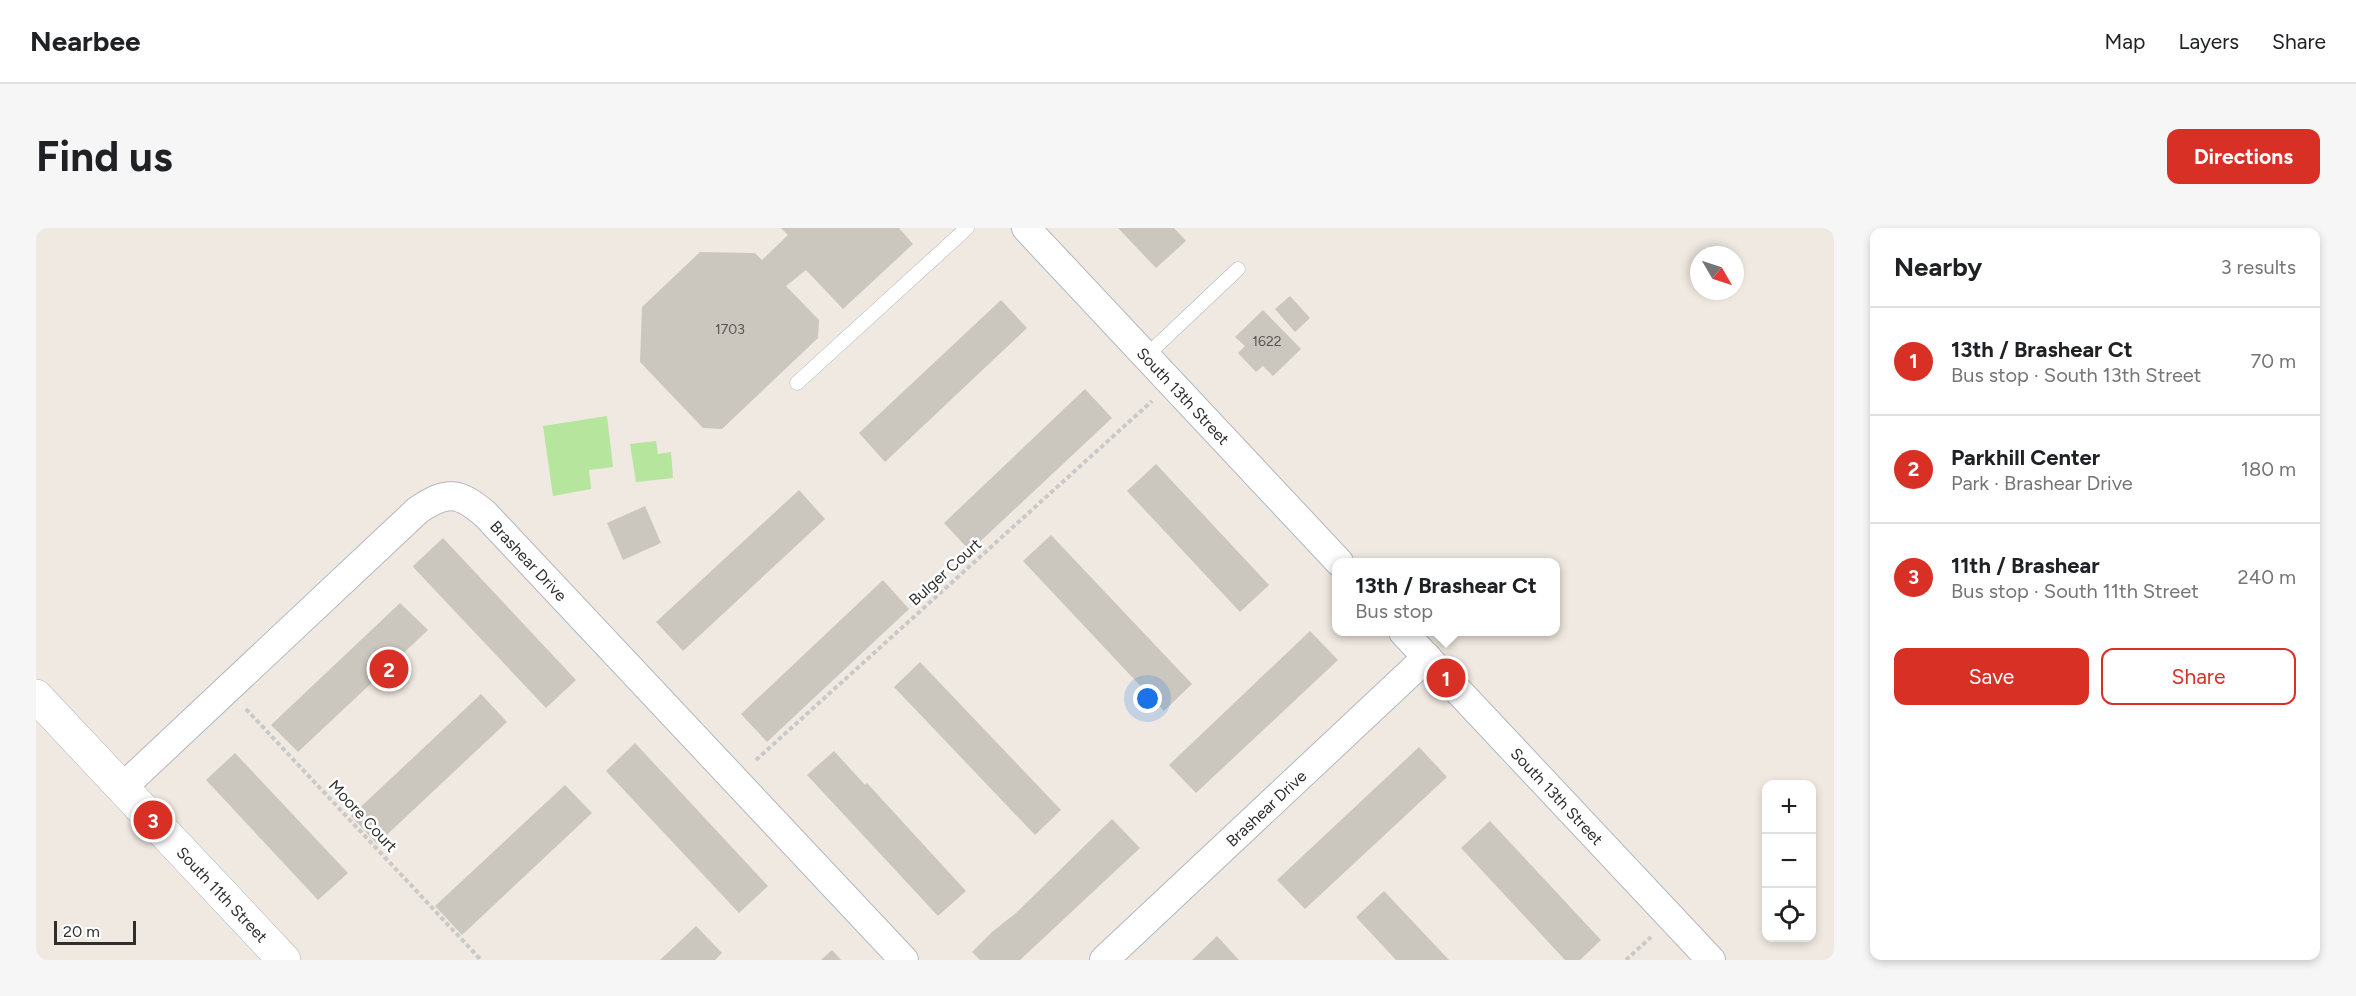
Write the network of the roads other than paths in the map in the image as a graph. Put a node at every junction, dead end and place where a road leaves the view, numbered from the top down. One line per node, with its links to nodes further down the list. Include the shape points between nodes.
1 (967, 228): 5 (lane)
2 (1026, 228): 4 (street, South 13th Street)
3 (1238, 269): 4 (lane)
4 (1146, 356): 6 (street, South 13th Street)
5 (797, 383)
6 (1335, 558)
7 (1407, 636): 8 (street, South 13th Street)
8 (1427, 657): 13 (street, Brashear Drive); 14 (street, South 13th Street)
9 (36, 696): 10 (street, South 11th Street)
10 (123, 787): 11 (street, South 11th Street); 12 (street, Brashear Drive, via 418,510 434,499 455,496 468,500 485,514)
11 (284, 960)
12 (904, 960)
13 (1104, 960)
14 (1711, 960)

